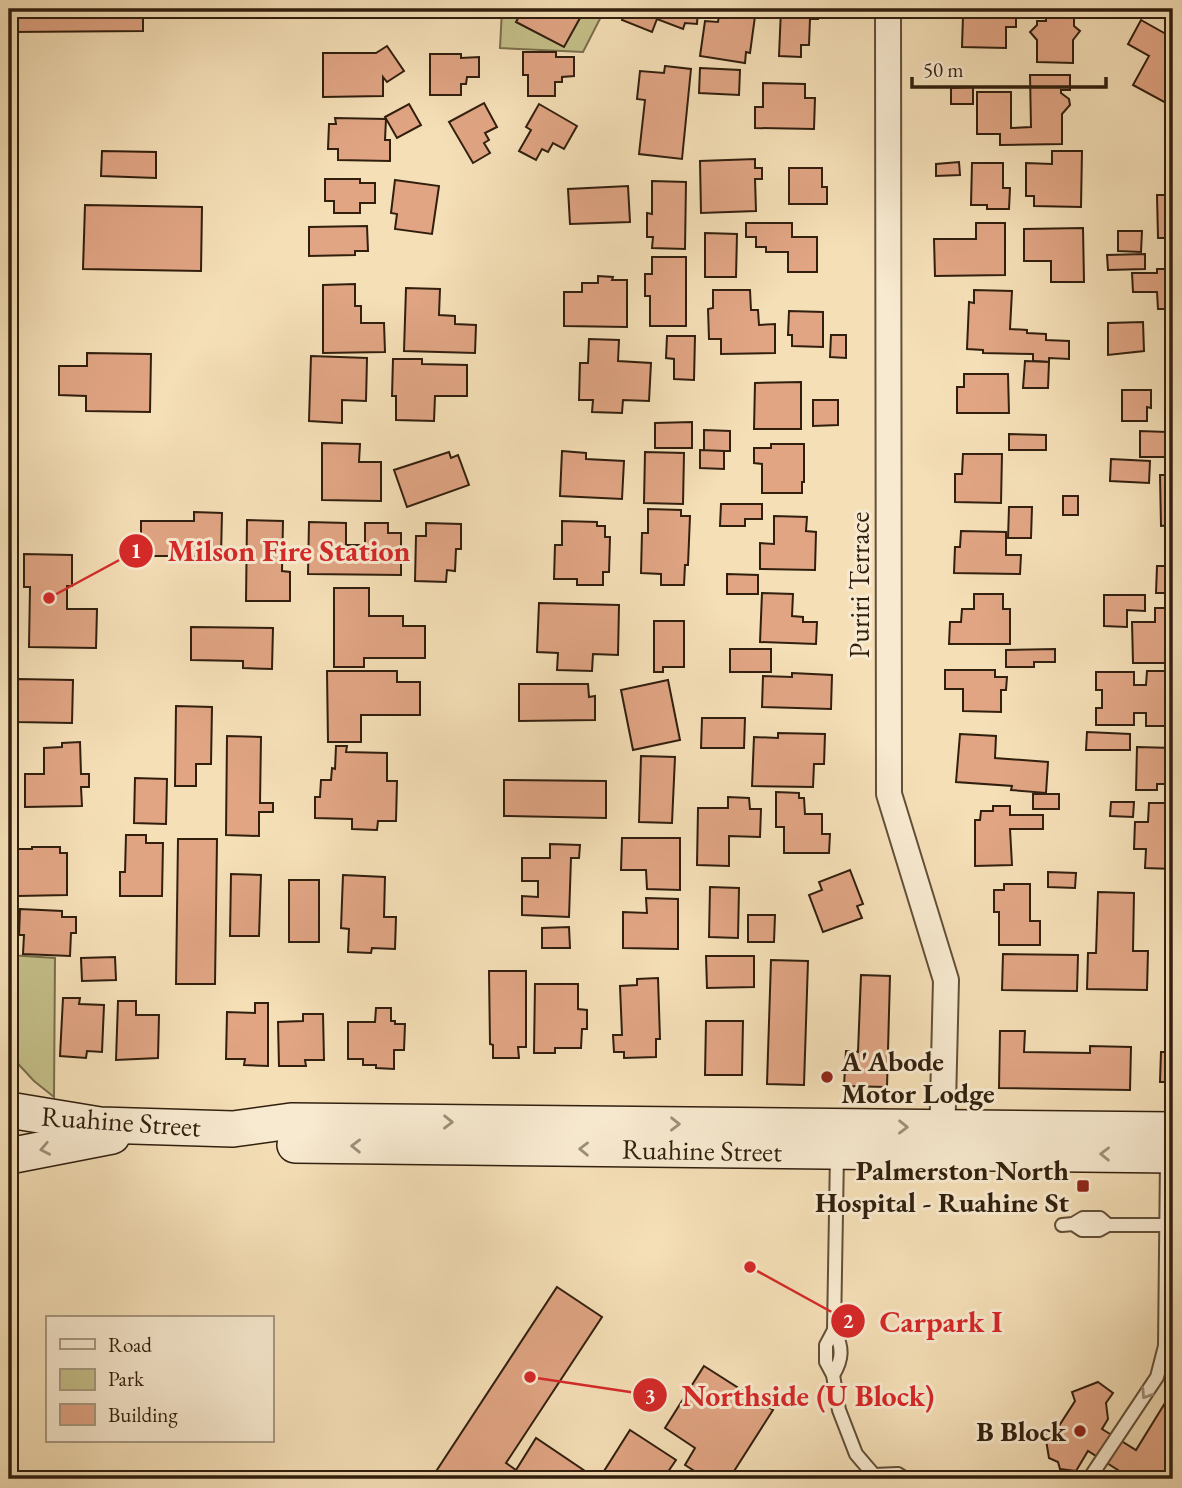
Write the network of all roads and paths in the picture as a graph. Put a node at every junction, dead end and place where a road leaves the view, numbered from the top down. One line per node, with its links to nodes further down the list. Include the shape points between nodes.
1 (888, 9): 7 (street, Puriri Terrace, via 890,794 946,980)
2 (9, 1087): 4 (main road)
3 (9, 1110): 4 (main road, Ruahine Street)
4 (46, 1118): 5 (main road, Ruahine Street)
5 (160, 1127): 6 (main road, Ruahine Street, via 233,1129 285,1144); 9 (main road, one-way to 9)
6 (837, 1139): 7 (main road, Ruahine Street); 12 (lane, via 834,1330 841,1344 841,1362 833,1375 839,1410 856,1454)
7 (942, 1140): 8 (main road, Ruahine Street)
8 (1170, 1143): 11 (lane)
9 (9, 1156)
10 (1067, 1224): 11 (lane, via 1100,1218 1108,1225)
11 (1169, 1231): 14 (lane, one-way to 14, via 1165,1346 1157,1377)
12 (874, 1477): 13 (lane, via 898,1474)
13 (906, 1479)
14 (1089, 1479)

